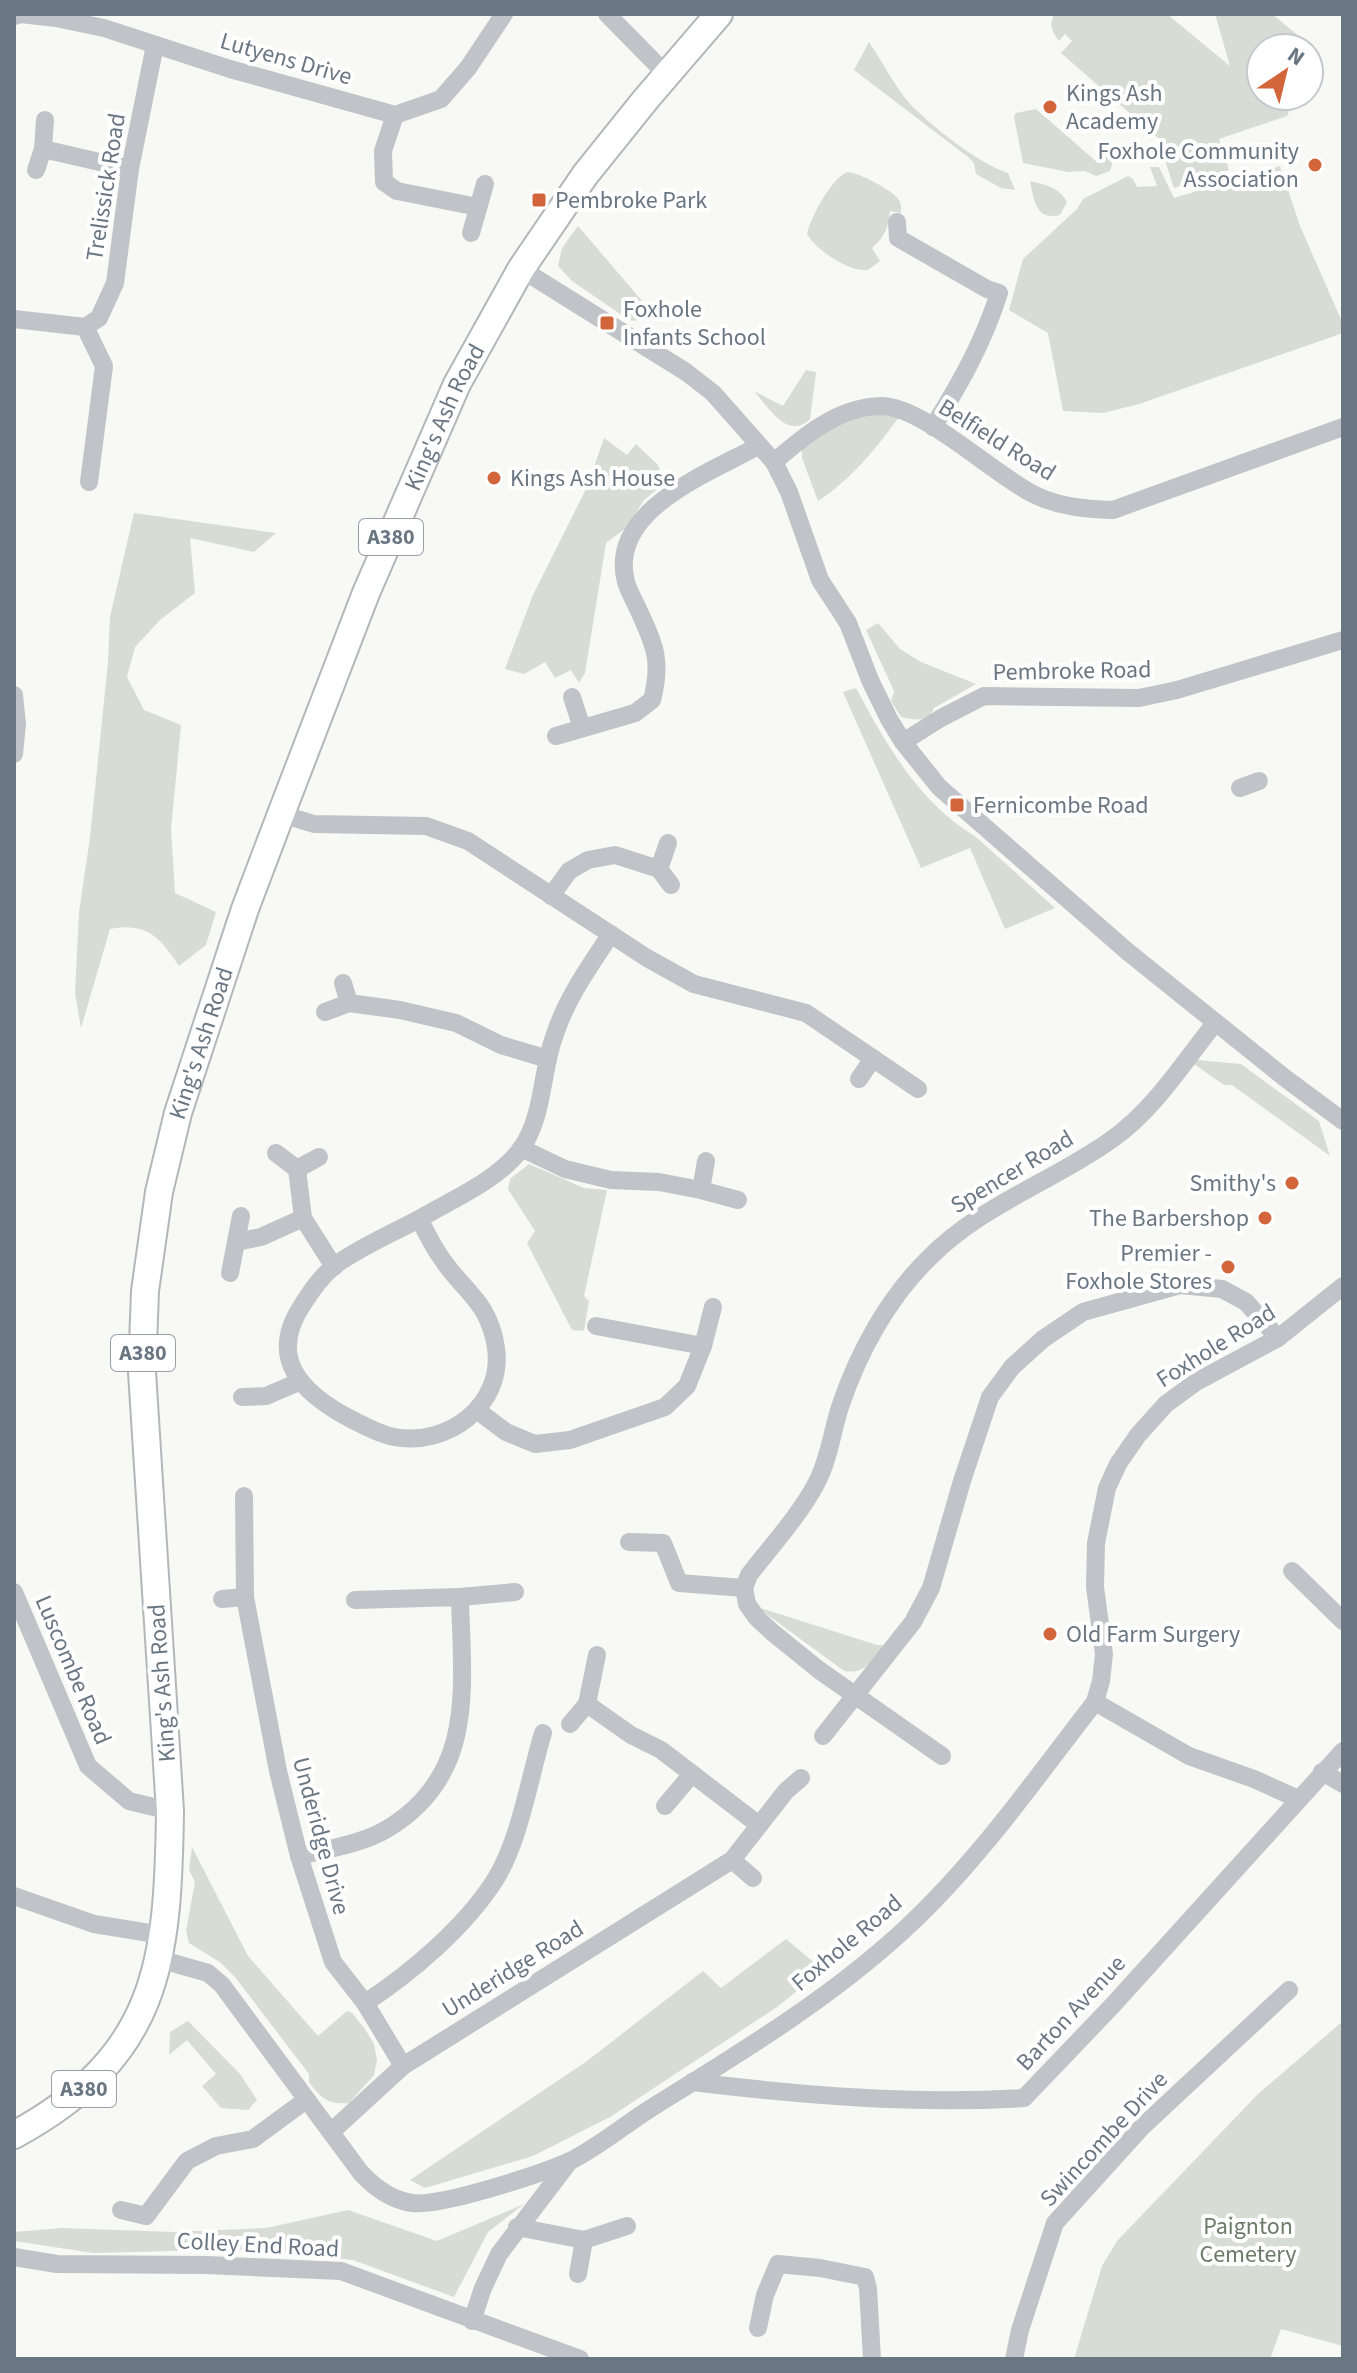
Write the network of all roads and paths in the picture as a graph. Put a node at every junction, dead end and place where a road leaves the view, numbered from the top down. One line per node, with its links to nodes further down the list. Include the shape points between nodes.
1 (504, 14): 8 (street, via 441,99)
2 (607, 14): 7 (street)
3 (719, 14): 7 (highway, King's Ash Road / A380)
4 (14, 16): 5 (street, Lutyens Drive)
5 (106, 21): 6 (street, Lutyens Drive)
6 (155, 45): 8 (street, Lutyens Drive); 11 (street, Trelissick Road)
7 (667, 75): 17 (highway, King's Ash Road / A380, via 585,175)
8 (395, 115): 14 (street, via 383,151 384,182 397,191)
9 (45, 120): 10 (street)
10 (43, 149): 11 (street); 12 (street)
11 (130, 169): 19 (street, Trelissick Road, via 115,283 99,318)
12 (36, 170)
13 (485, 184): 14 (street)
14 (478, 207): 15 (street)
15 (471, 233)
16 (895, 235): 20 (street, via 999,293 972,363)
17 (521, 269): 22 (street, via 686,372 713,393); 34 (highway, King's Ash Road / A380, via 450,400 366,593)
18 (14, 322): 19 (street)
19 (85, 327): 24 (street, via 104,366)
20 (933, 427): 21 (street, Belfield Road, via 1032,494 1078,509 1113,510); 23 (street, Belfield Road, via 902,410 863,408 809,432)
21 (1343, 427)
22 (758, 446): 23 (street); 28 (street, via 668,496 639,524 630,540 626,581 655,646 658,670 652,700 635,713)
23 (774, 462): 30 (street, via 820,580 848,623 872,685)
24 (89, 482)
25 (1343, 640): 30 (street, Pembroke Road, via 1139,698 984,696)
26 (14, 695): 31 (street)
27 (572, 697): 28 (street)
28 (582, 728): 29 (street)
29 (556, 736)
30 (903, 742): 43 (street, via 957,805)
31 (14, 754)
32 (1259, 781): 33 (street)
33 (1240, 788)
34 (281, 814): 38 (street, via 314,824 426,826 468,841); 96 (highway, King's Ash Road / A380, via 178,1113 159,1192 145,1291 142,1372)
35 (668, 843): 36 (street)
36 (659, 869): 37 (street); 38 (street, via 615,855 588,860 569,871)
37 (671, 885)
38 (551, 896): 39 (street)
39 (611, 934): 44 (street, via 694,984 806,1013); 45 (street, via 572,994)
40 (343, 983): 41 (street)
41 (349, 1003): 42 (street); 45 (street, via 456,1023 501,1045)
42 (325, 1012)
43 (1215, 1023): 48 (street); 73 (street, Spencer Road, via 1160,1094 1114,1138 964,1228 905,1284 874,1330 841,1405 816,1484)
44 (873, 1058): 46 (street); 47 (street)
45 (548, 1059): 49 (street, via 538,1113)
46 (859, 1079)
47 (918, 1089)
48 (1343, 1121)
49 (521, 1148): 54 (street, via 565,1169 611,1180); 58 (street, via 469,1191)
50 (276, 1153): 53 (street)
51 (319, 1157): 53 (street)
52 (706, 1161): 54 (street)
53 (297, 1169): 57 (street)
54 (701, 1190): 55 (street)
55 (738, 1200)
56 (241, 1216): 59 (street)
57 (303, 1218): 59 (street); 60 (street)
58 (419, 1219): 60 (street); 69 (street, via 441,1258 485,1310 493,1331 495,1371)
59 (236, 1242): 61 (street)
60 (334, 1267): 67 (street, via 290,1325 290,1364)
61 (230, 1273)
62 (1343, 1286): 65 (street, Foxhole Road)
63 (713, 1307): 66 (street)
64 (596, 1326): 66 (street)
65 (1278, 1338): 82 (street, via 1246,1302 1222,1289 1180,1285 1083,1312 1043,1339 990,1397 931,1588 898,1644); 83 (street, Foxhole Road, via 1166,1404 1118,1464 1107,1488 1096,1543 1095,1587 1104,1654)
66 (703, 1346): 69 (street, via 687,1386 665,1407 570,1440 535,1444 506,1432)
67 (299, 1382): 68 (street, via 266,1396); 69 (street, via 339,1412 395,1437 440,1433)
68 (242, 1397)
69 (478, 1411)
70 (244, 1496): 76 (street, Underidge Drive)
71 (629, 1542): 73 (street, via 663,1543 679,1583)
72 (1292, 1571): 80 (street)
73 (744, 1588): 82 (street, via 757,1618)
74 (14, 1592): 96 (street, Luscombe Road, via 88,1766 129,1801)
75 (515, 1592): 77 (street)
76 (245, 1597): 78 (street); 98 (street, Underidge Drive)
77 (460, 1597): 79 (street); 98 (street, via 463,1685 459,1731 446,1768 418,1807 385,1831)
78 (222, 1599)
79 (355, 1600)
80 (1343, 1621)
81 (597, 1655): 84 (street)
82 (854, 1694): 87 (street); 89 (street)
83 (1095, 1702): 94 (street, via 1189,1756); 106 (street, Foxhole Road, via 955,1876 905,1929 790,2022)
84 (587, 1704): 85 (street); 91 (street)
85 (570, 1724)
86 (543, 1733): 104 (street, via 496,1878 435,1947 394,1985)
87 (823, 1736)
88 (1343, 1751): 90 (street, Barton Avenue)
89 (942, 1756)
90 (1322, 1772): 93 (street); 94 (street, Barton Avenue)
91 (692, 1774): 95 (street); 97 (street)
92 (801, 1778): 97 (street, Underidge Road)
93 (1343, 1784)
94 (1298, 1799): 106 (street, Barton Avenue, via 1024,2098 861,2098)
95 (665, 1806)
96 (170, 1811): 102 (highway, King's Ash Road / A380)
97 (759, 1825): 99 (street, Underidge Road)
98 (299, 1856): 104 (street, Underidge Drive, via 333,1962)
99 (732, 1860): 100 (street); 105 (street, Underidge Road)
100 (753, 1878)
101 (14, 1896): 102 (street, Foxhole Road)
102 (161, 1947): 107 (street, Foxhole Road, via 222,1985); 109 (highway, King's Ash Road / A380, via 148,1997 111,2061 77,2095)
103 (1289, 1990): 121 (street, Swincombe Drive, via 1142,2127 1055,2223)
104 (365, 2003): 105 (street, Underidge Drive)
105 (403, 2066): 108 (street, Underidge Road)
106 (692, 2082): 110 (street, Foxhole Road)
107 (306, 2100): 108 (street, Foxhole Road); 111 (street, via 253,2139 216,2146 187,2161 146,2216)
108 (331, 2132): 110 (street, Foxhole Road, via 372,2185 414,2204 515,2181)
109 (14, 2135)
110 (571, 2160): 113 (street)
111 (121, 2210)
112 (627, 2226): 114 (street)
113 (517, 2227): 114 (street); 117 (street, via 499,2254)
114 (584, 2240): 116 (street)
115 (14, 2257): 117 (street, Colley End Road, via 57,2264 341,2271)
116 (578, 2274)
117 (472, 2321): 119 (street, Colley End Road)
118 (758, 2328): 120 (street, via 778,2264 865,2277)
119 (580, 2359)
120 (872, 2359)
121 (1014, 2359)

